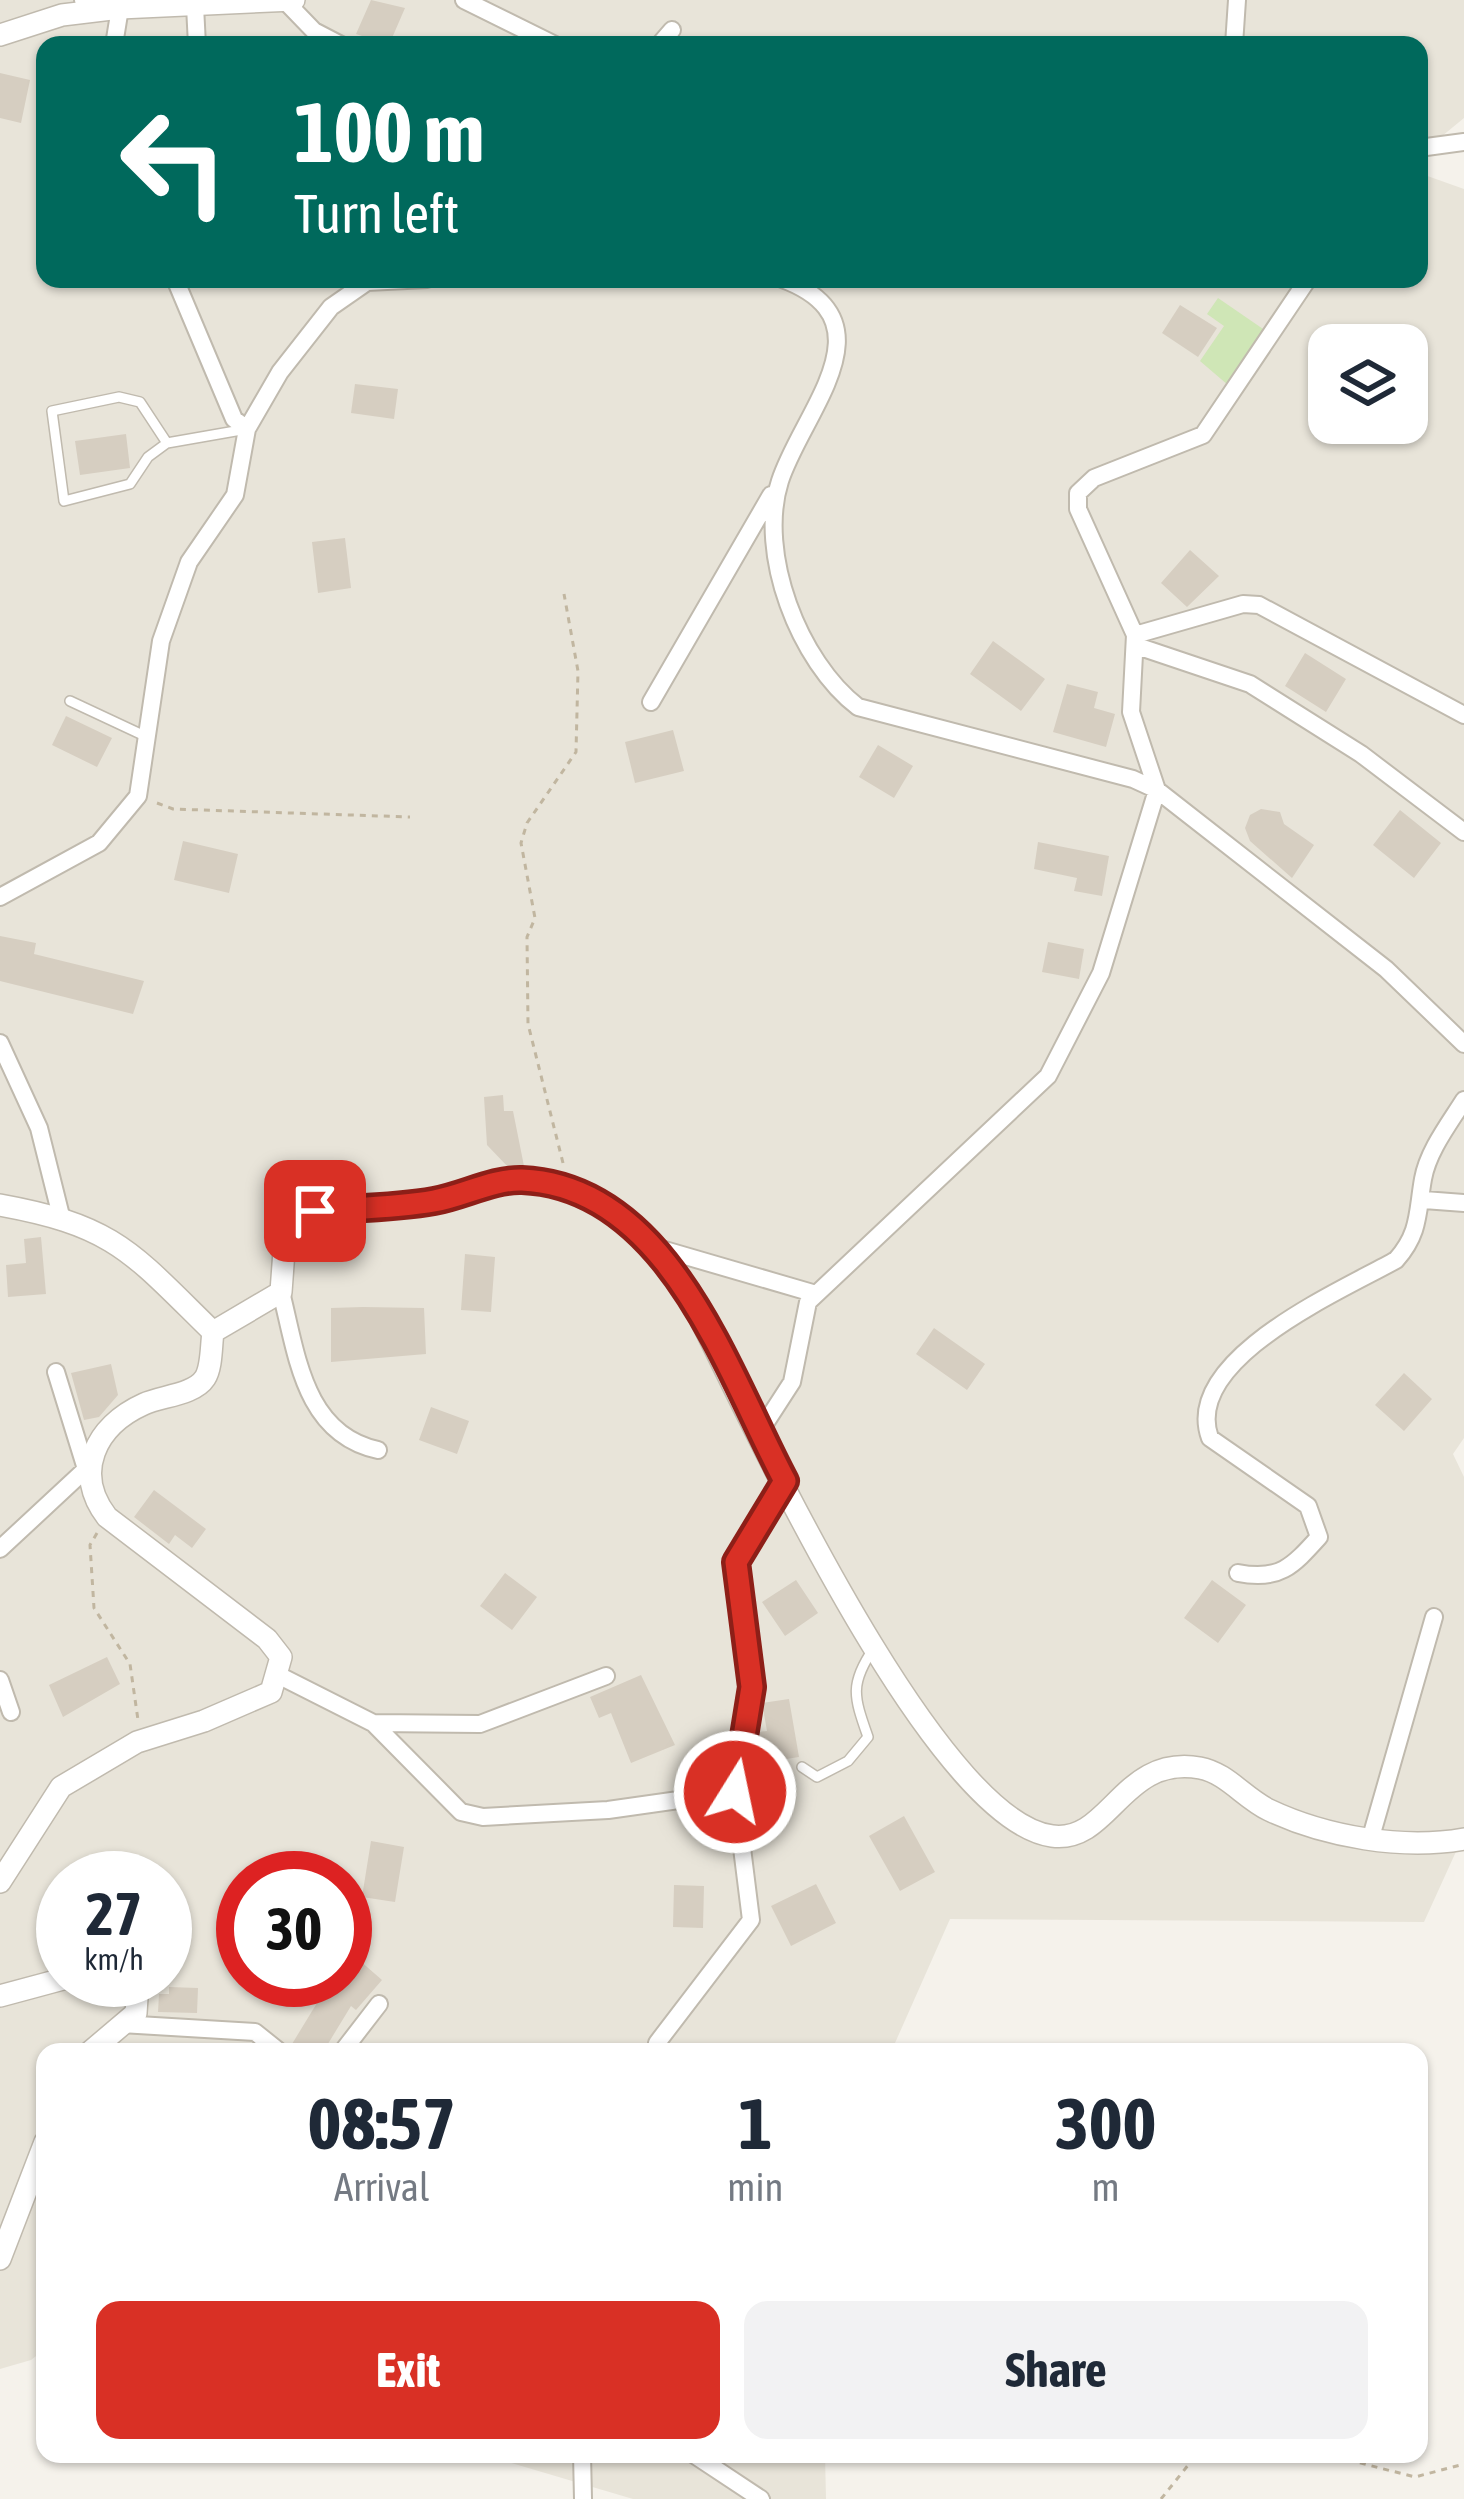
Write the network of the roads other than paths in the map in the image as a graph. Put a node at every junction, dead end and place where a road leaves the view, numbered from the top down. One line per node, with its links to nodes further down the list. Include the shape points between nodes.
1 (83, 0): 6 (street)
2 (464, 0): 8 (street)
3 (499, 0): 8 (street)
4 (1238, 0): 17 (street)
5 (290, 1): 7 (street); 14 (street)
6 (120, 8): 7 (street); 10 (street); 11 (street)
7 (196, 15): 12 (street); 13 (street)
8 (499, 21): 15 (street)
9 (671, 30): 16 (street)
10 (0, 35)
11 (115, 36)
12 (196, 36)
13 (203, 36)
14 (324, 36)
15 (534, 36)
16 (666, 36)
17 (1235, 36)
18 (1464, 142): 19 (street)
19 (1428, 147)
20 (179, 288): 24 (street, via 233,419)
21 (358, 288): 24 (street, via 331,307 280,372)
22 (803, 288): 26 (street, via 821,299 836,328 838,360)
23 (1302, 288): 27 (street, via 1203,435 1094,478 1078,493)
24 (248, 429): 25 (lane); 31 (street, via 235,495 189,562 161,641)
25 (167, 443): 25 (lane, via 140,402 119,397 52,411 64,501 130,484)
26 (780, 479): 29 (street); 32 (street, via 776,558 794,616 841,694 858,707)
27 (1136, 641): 30 (street, via 1259,605); 32 (street, via 1131,712); 33 (street, via 1250,684)
28 (70, 701): 31 (lane)
29 (651, 702)
30 (1464, 715)
31 (149, 738): 34 (street, via 138,796 99,843)
32 (1156, 790): 36 (street, via 1386,969); 44 (street, via 1101,973 1048,1076)
33 (1464, 832)
34 (0, 897)
35 (0, 1043): 41 (street, via 40,1128)
36 (1464, 1044)
37 (1464, 1100): 38 (street, via 1434,1150)
38 (1424, 1200): 39 (street); 52 (street, via 1418,1229 1396,1261 1263,1335 1232,1362 1207,1412 1210,1438 1308,1506 1319,1537 1289,1570 1266,1579)
39 (1464, 1204)
40 (0, 1205): 41 (street)
41 (61, 1216): 45 (street, via 121,1242)
42 (658, 1248): 43 (street, via 629,1223 562,1189 521,1180 434,1201 315,1211 284,1252); 44 (street); 47 (street)
43 (281, 1292): 45 (street); 48 (street, via 307,1394 348,1444)
44 (816, 1294): 47 (street, via 792,1382)
45 (213, 1332): 49 (street, via 207,1376 120,1420 96,1444)
46 (56, 1372): 49 (street)
47 (759, 1432): 50 (street)
48 (378, 1450)
49 (86, 1469): 51 (street); 55 (street, via 107,1516 267,1639 281,1658)
50 (785, 1481): 54 (street); 61 (street, via 736,1562 752,1687)
51 (0, 1549)
52 (1238, 1574)
53 (1434, 1617): 62 (street)
54 (874, 1648): 60 (lane, via 856,1674 868,1737 848,1761 817,1777); 62 (street, via 965,1778 1031,1832 1084,1831 1139,1780 1172,1763 1212,1770 1266,1809 1310,1826)
55 (278, 1675): 59 (street); 64 (street, via 271,1692 253,1702 136,1742 61,1786)
56 (606, 1676): 59 (street, via 480,1724)
57 (0, 1680): 58 (street)
58 (11, 1712)
59 (374, 1723): 61 (street, via 461,1811 483,1817)
60 (802, 1767)
61 (735, 1792): 73 (street, via 751,1920)
62 (1371, 1837): 63 (street, via 1404,1845)
63 (1464, 1839)
64 (0, 1882)
65 (36, 1986): 66 (street)
66 (0, 1996)
67 (379, 2003): 72 (street)
68 (136, 2007): 69 (street)
69 (121, 2024): 70 (street); 71 (street, via 255,2032)
70 (100, 2043)
71 (269, 2043)
72 (349, 2043)
73 (657, 2043)
74 (36, 2165): 75 (street)
75 (0, 2259)
76 (582, 2463): 78 (street)
77 (707, 2463): 79 (street)
78 (583, 2499)
79 (761, 2499)

